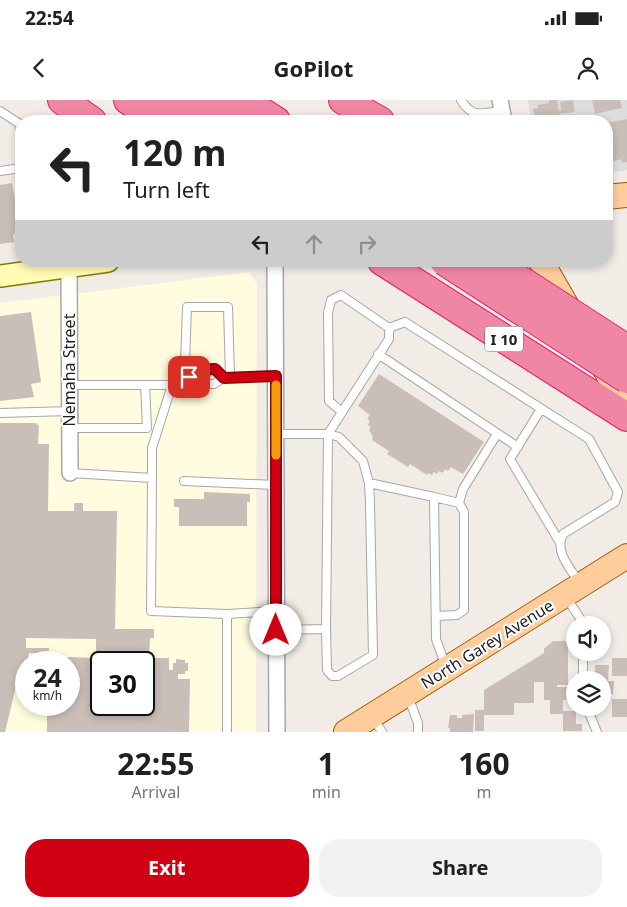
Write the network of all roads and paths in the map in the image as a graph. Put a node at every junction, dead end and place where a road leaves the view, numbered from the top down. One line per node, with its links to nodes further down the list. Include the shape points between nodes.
1 (62, 100): 10 (highway)
2 (128, 100): 11 (highway)
3 (167, 100): 12 (highway)
4 (205, 100): 13 (highway)
5 (244, 100): 14 (highway)
6 (344, 100): 15 (highway)
7 (461, 100): 9 (lane, via 474,114)
8 (0, 111): 16 (lane)
9 (502, 111)
10 (83, 115)
11 (152, 115)
12 (191, 115)
13 (227, 115)
14 (267, 115)
15 (370, 115)
16 (15, 121)
17 (15, 169): 18 (lane)
18 (0, 171)
19 (627, 195): 20 (main road)
20 (613, 196)
21 (37, 267): 28 (main road)
22 (68, 267): 38 (street, Nemaha Street)
23 (275, 267): 33 (street)
24 (391, 267): 45 (highway, I 10)
25 (453, 267): 36 (highway, bridge)
26 (500, 267): 30 (highway, bridge)
27 (545, 267): 40 (main road)
28 (0, 276)
29 (389, 328): 31 (lane, via 389,338); 41 (lane, via 405,322); 43 (lane, via 341,295 331,300 328,313 329,401)
30 (627, 349)
31 (378, 354): 43 (lane); 49 (lane)
32 (178, 376): 34 (lane); 35 (lane, via 185,364 187,307 228,307); 39 (lane)
33 (276, 376): 35 (lane); 47 (street)
34 (189, 377): 35 (lane, via 196,384 214,384); 35 (lane, via 198,370 215,369)
35 (227, 377)
36 (627, 379)
37 (146, 384): 38 (lane); 39 (lane); 46 (lane, via 147,428)
38 (69, 385): 42 (street, Nemaha Street)
39 (172, 385): 52 (lane, via 152,448)
40 (627, 406)
41 (541, 409): 50 (lane); 58 (lane, via 589,439 618,492 615,502 563,534)
42 (70, 411): 44 (lane); 46 (street, Nemaha Street)
43 (341, 411): 48 (lane)
44 (0, 413)
45 (627, 417)
46 (70, 428): 51 (street, Nemaha Street)
47 (276, 434): 48 (lane); 55 (street)
48 (328, 434): 54 (lane, via 339,437 363,461); 66 (lane)
49 (497, 434): 50 (lane); 57 (lane, via 463,489)
50 (518, 447): 58 (lane, via 510,459)
51 (70, 473): 52 (lane)
52 (152, 478): 62 (lane, via 151,611)
53 (184, 481): 55 (lane)
54 (369, 483): 56 (lane); 66 (lane, via 373,655 338,676 332,676 328,670)
55 (276, 485): 61 (street)
56 (434, 497): 57 (lane); 63 (lane)
57 (459, 503): 63 (lane, via 464,512 464,610 457,615)
58 (559, 542): 60 (lane)
59 (627, 556): 60 (main road, North Garey Avenue)
60 (573, 590): 64 (lane); 67 (main road, North Garey Avenue)
61 (276, 611): 62 (lane); 65 (street)
62 (227, 614): 71 (lane)
63 (436, 616): 67 (lane, via 436,639)
64 (580, 616)
65 (276, 630): 66 (lane); 72 (street)
66 (326, 630)
67 (446, 669): 68 (main road, North Garey Avenue)
68 (407, 694): 70 (main road, North Garey Avenue); 74 (lane, via 418,723)
69 (590, 716): 75 (lane)
70 (377, 724): 73 (main road, North Garey Avenue)
71 (227, 732)
72 (277, 732)
73 (346, 732)
74 (418, 732)
75 (597, 732)

